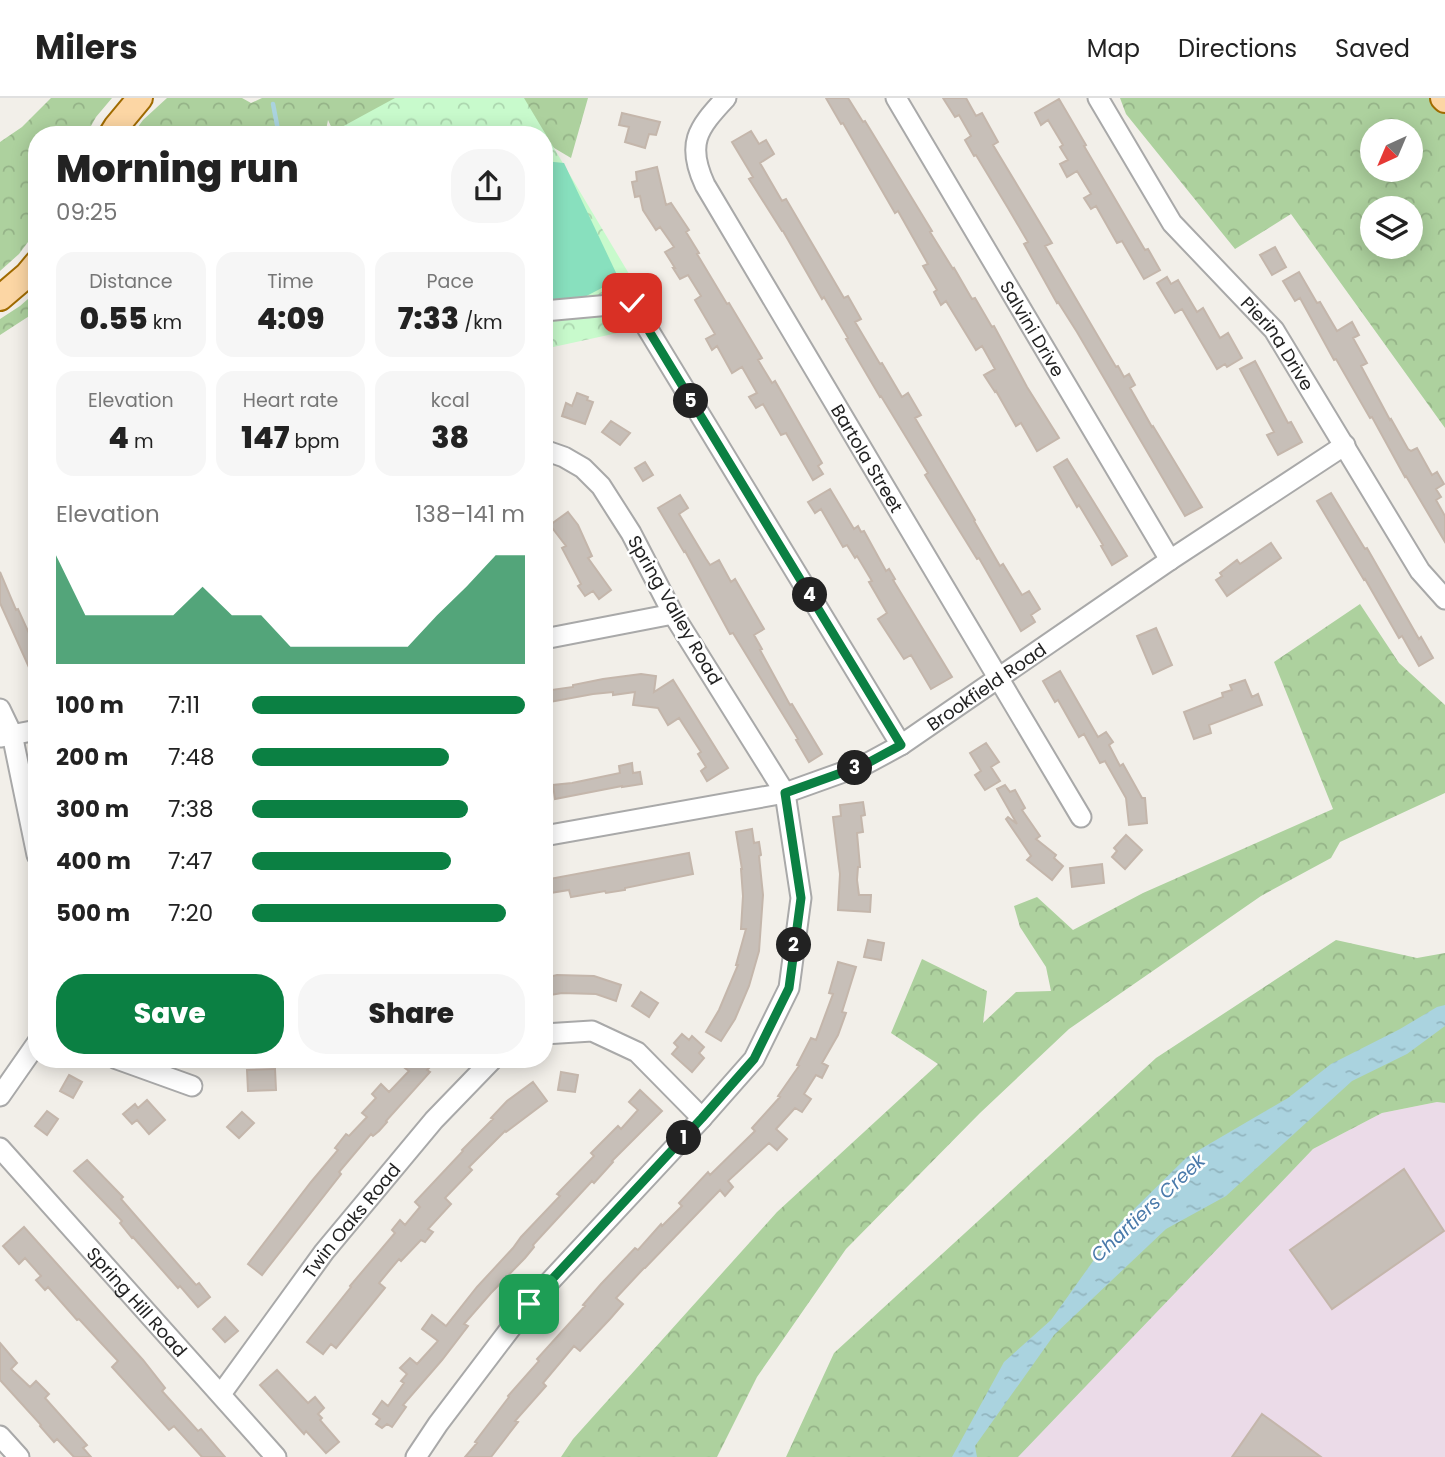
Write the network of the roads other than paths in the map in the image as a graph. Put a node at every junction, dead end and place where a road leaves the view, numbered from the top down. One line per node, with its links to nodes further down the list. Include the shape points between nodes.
1 (141, 98): 5 (main road)
2 (726, 98): 15 (street, Bartola Street, via 702,126 695,146 705,185)
3 (896, 98): 11 (street, Salvini Drive)
4 (1098, 98): 9 (street, Pierina Drive, via 1172,223 1274,330)
5 (117, 126)
6 (28, 274): 7 (main road)
7 (0, 298)
8 (553, 310): 19 (street, via 632,303)
9 (1345, 445): 11 (street, Brookfield Road); 12 (street, Pierina Drive, via 1420,570)
10 (553, 453): 13 (street, Spring Valley Road, via 583,468 601,486)
11 (1170, 560): 15 (street, Brookfield Road)
12 (1445, 599)
13 (673, 614): 14 (street); 20 (street, Spring Valley Road)
14 (553, 637)
15 (999, 678): 19 (street, Brookfield Road); 21 (street, Bartola Street)
16 (0, 709): 18 (street)
17 (28, 732): 18 (street)
18 (6, 736): 22 (street)
19 (901, 745): 20 (street, Brookfield Road, via 866,764)
20 (785, 793): 23 (street, Brookfield Road); 30 (street, via 801,898 789,988 754,1059)
21 (1081, 817)
22 (28, 820)
23 (553, 834)
24 (553, 1033): 30 (street, via 592,1031 637,1052)
25 (28, 1056): 29 (street)
26 (142, 1068): 28 (street)
27 (484, 1068): 32 (street, Twin Oaks Road, via 434,1120 324,1252)
28 (192, 1086)
29 (0, 1096)
30 (702, 1118): 36 (street, via 529,1304)
31 (0, 1148): 32 (street, Spring Hill Road)
32 (221, 1394): 35 (street, Spring Hill Road)
33 (0, 1436): 34 (street)
34 (19, 1457)
35 (276, 1457)
36 (415, 1457)

